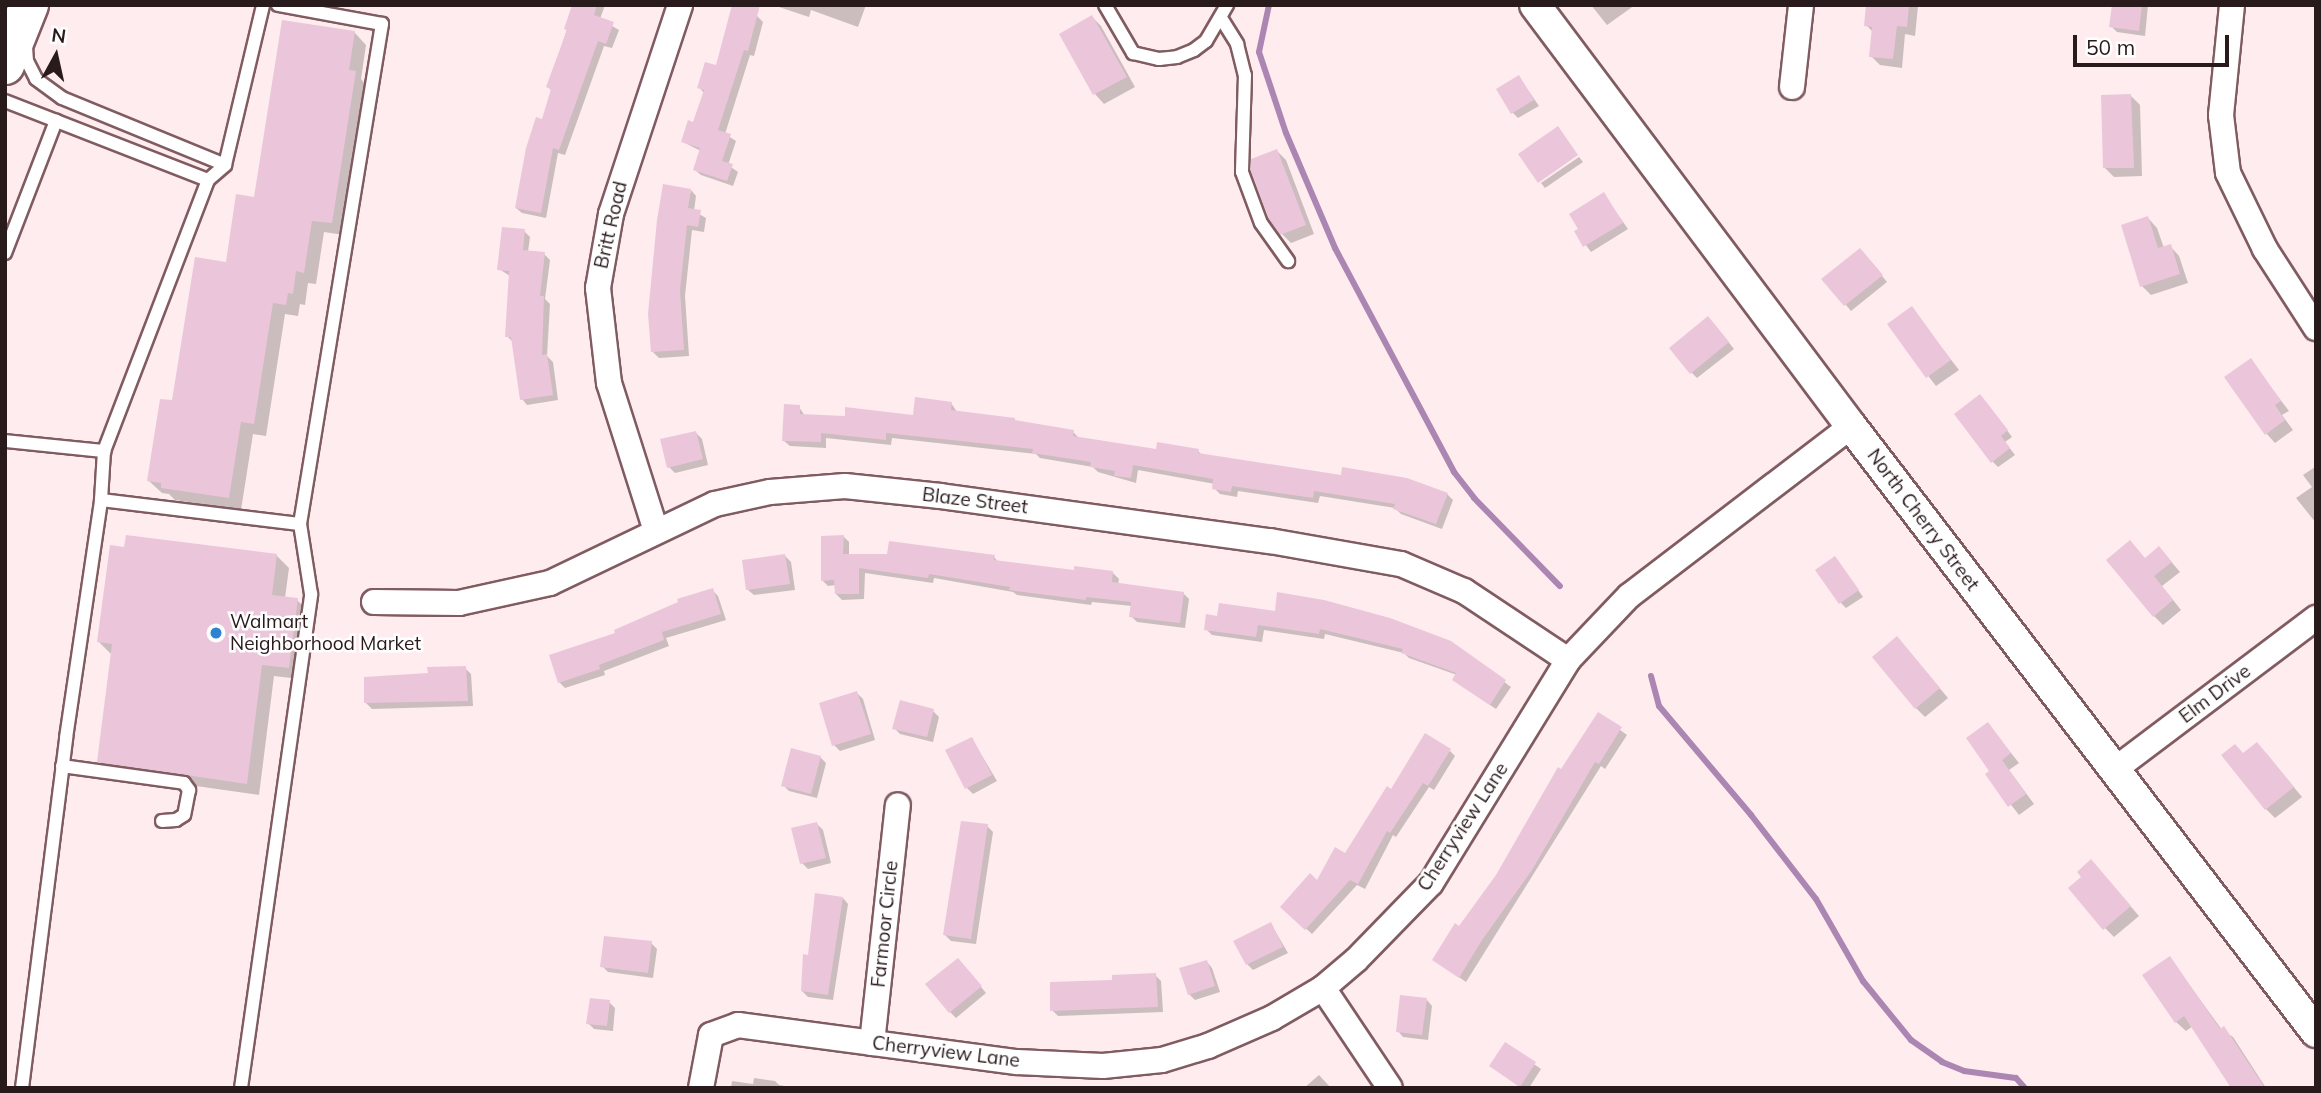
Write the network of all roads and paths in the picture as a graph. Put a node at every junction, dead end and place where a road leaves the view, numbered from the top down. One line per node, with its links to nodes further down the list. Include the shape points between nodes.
1 (29, 5): 11 (main road); 15 (lane, via 27,61 36,79 62,98)
2 (263, 5): 15 (lane)
3 (278, 5): 24 (lane, via 382,24)
4 (680, 5): 25 (street, Britt Road, via 611,214 598,288 609,383)
5 (1105, 5): 10 (lane, via 1133,53 1143,58 1177,57 1194,50)
6 (1227, 5): 10 (lane)
7 (1535, 5): 20 (street, North Cherry Street)
8 (1801, 5): 12 (street)
9 (2232, 5): 19 (street, via 2221,116 2228,173 2265,249)
10 (1222, 18): 18 (lane, via 1237,44 1245,75 1242,172 1261,223)
11 (5, 65)
12 (1792, 87)
13 (5, 101): 14 (lane)
14 (56, 121): 16 (lane); 17 (lane)
15 (225, 164): 16 (lane)
16 (208, 180): 22 (lane)
17 (5, 253)
18 (1288, 261)
19 (2316, 328)
20 (1851, 426): 28 (street, Cherryview Lane, via 1629,596); 30 (street, North Cherry Street)
21 (6, 439): 22 (lane)
22 (104, 451): 23 (lane)
23 (101, 500): 24 (lane); 29 (lane)
24 (300, 524): 37 (lane, via 311,594)
25 (656, 531): 26 (street, Blaze Street, via 550,583 459,603); 28 (street, Blaze Street, via 726,502 769,492 845,486 1270,541 1401,565 1464,591)
26 (374, 602)
27 (2316, 618): 30 (street, Elm Drive)
28 (1569, 660): 33 (street, Cherryview Lane, via 1431,883)
29 (62, 766): 32 (lane, via 184,783 189,790 184,814); 36 (lane)
30 (2114, 770): 34 (street, North Cherry Street)
31 (898, 805): 35 (street, Farmoor Circle)
32 (162, 821)
33 (1323, 988): 35 (street, Cherryview Lane, via 1272,1018 1208,1046 1161,1060 1102,1066 1017,1062); 39 (street)
34 (2316, 1032)
35 (872, 1043): 38 (street, Cherryview Lane, via 738,1025 710,1035)
36 (22, 1088)
37 (241, 1088)
38 (702, 1088)
39 (1390, 1088)

